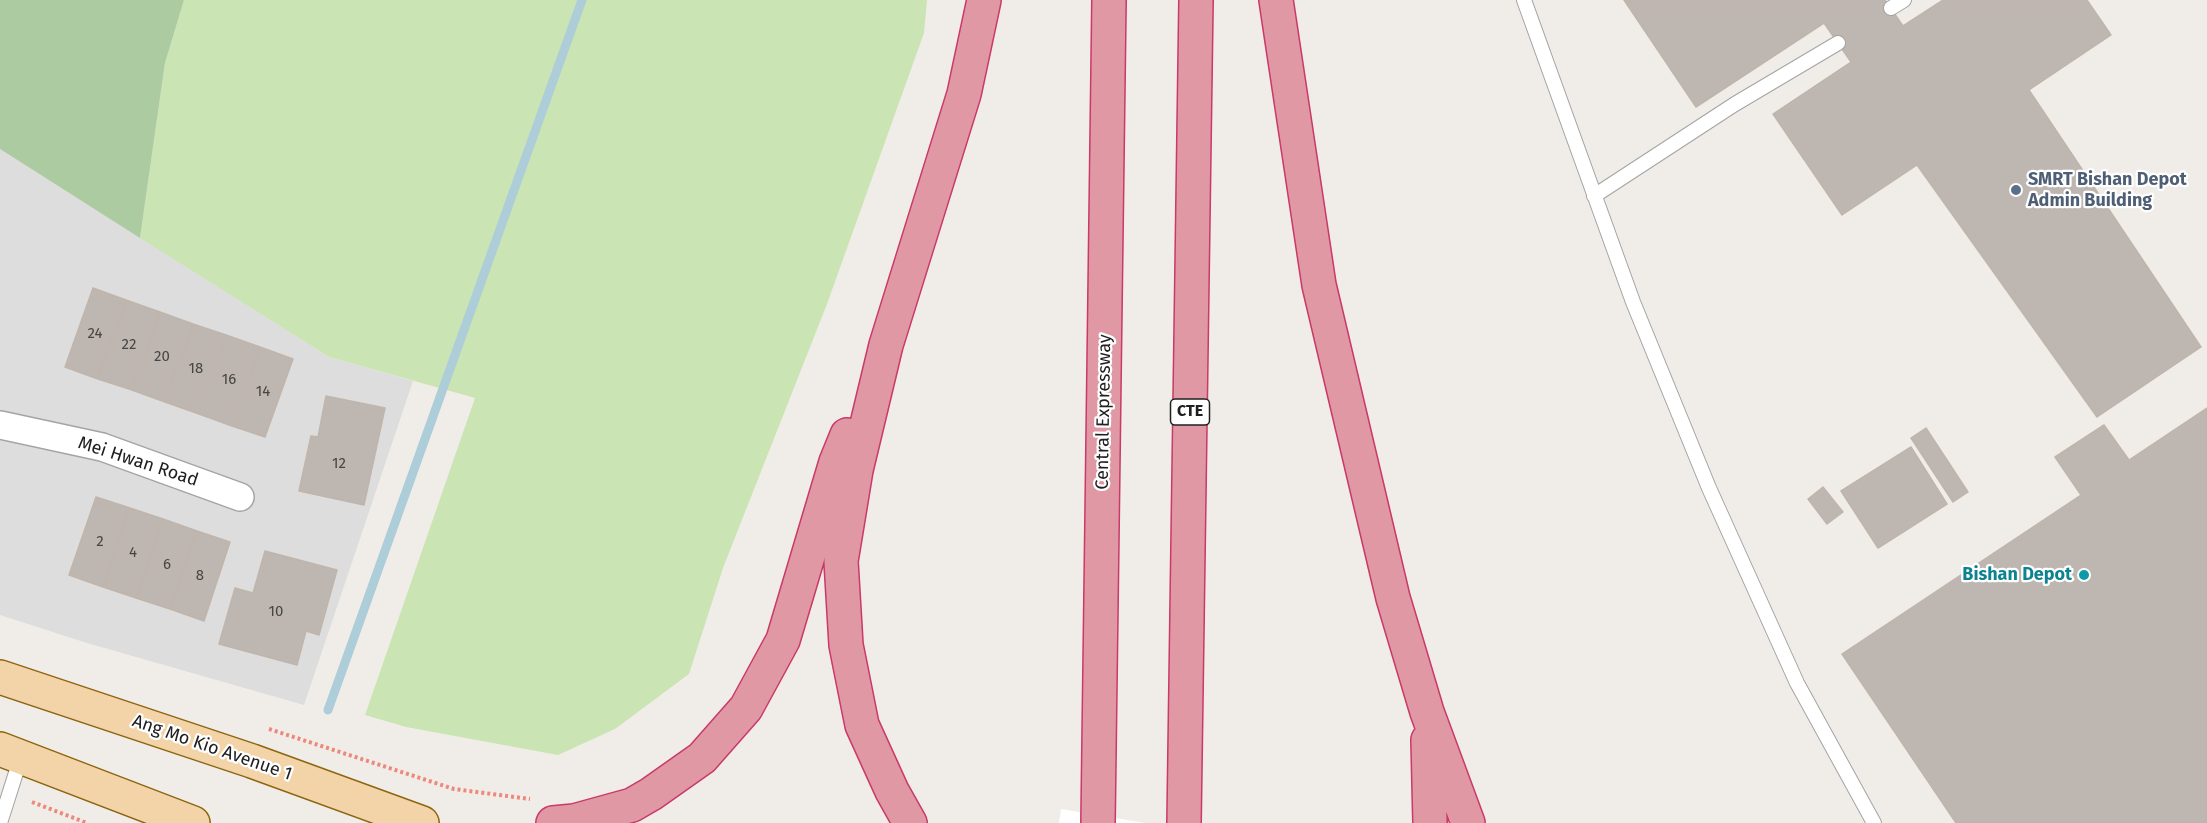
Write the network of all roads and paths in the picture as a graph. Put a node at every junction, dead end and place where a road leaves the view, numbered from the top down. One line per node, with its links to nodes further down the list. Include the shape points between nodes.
1 (984, 0): 10 (highway, via 964,94)
2 (1109, 0): 19 (highway, Central Expressway)
3 (1196, 0): 25 (highway, CTE)
4 (1276, 0): 14 (highway, via 1318,285 1393,598)
5 (1524, 0): 9 (lane)
6 (1904, 0): 7 (lane)
7 (1891, 8)
8 (1838, 43): 9 (lane, via 1735,104)
9 (1594, 196): 28 (lane, via 1632,302 1709,488 1797,683)
10 (886, 345): 18 (highway, via 836,462 783,640 746,708 702,758 632,805 574,821); 24 (highway, via 856,470 841,561 846,645 862,725)
11 (0, 424): 12 (street, Mei Hwan Road, via 102,447)
12 (240, 497)
13 (0, 677): 23 (main road, Ang Mo Kio Avenue 1, via 252,761)
14 (1427, 712): 26 (highway); 27 (highway)
15 (266, 728): 18 (path, via 454,789 526,799)
16 (10, 753): 17 (lane); 22 (main road)
17 (10, 793): 20 (lane); 21 (path)
18 (545, 811)
19 (1098, 822)
20 (0, 823)
21 (87, 823)
22 (193, 823)
23 (422, 823)
24 (910, 823)
25 (1184, 823)
26 (1430, 823)
27 (1468, 823)
28 (1874, 823)

